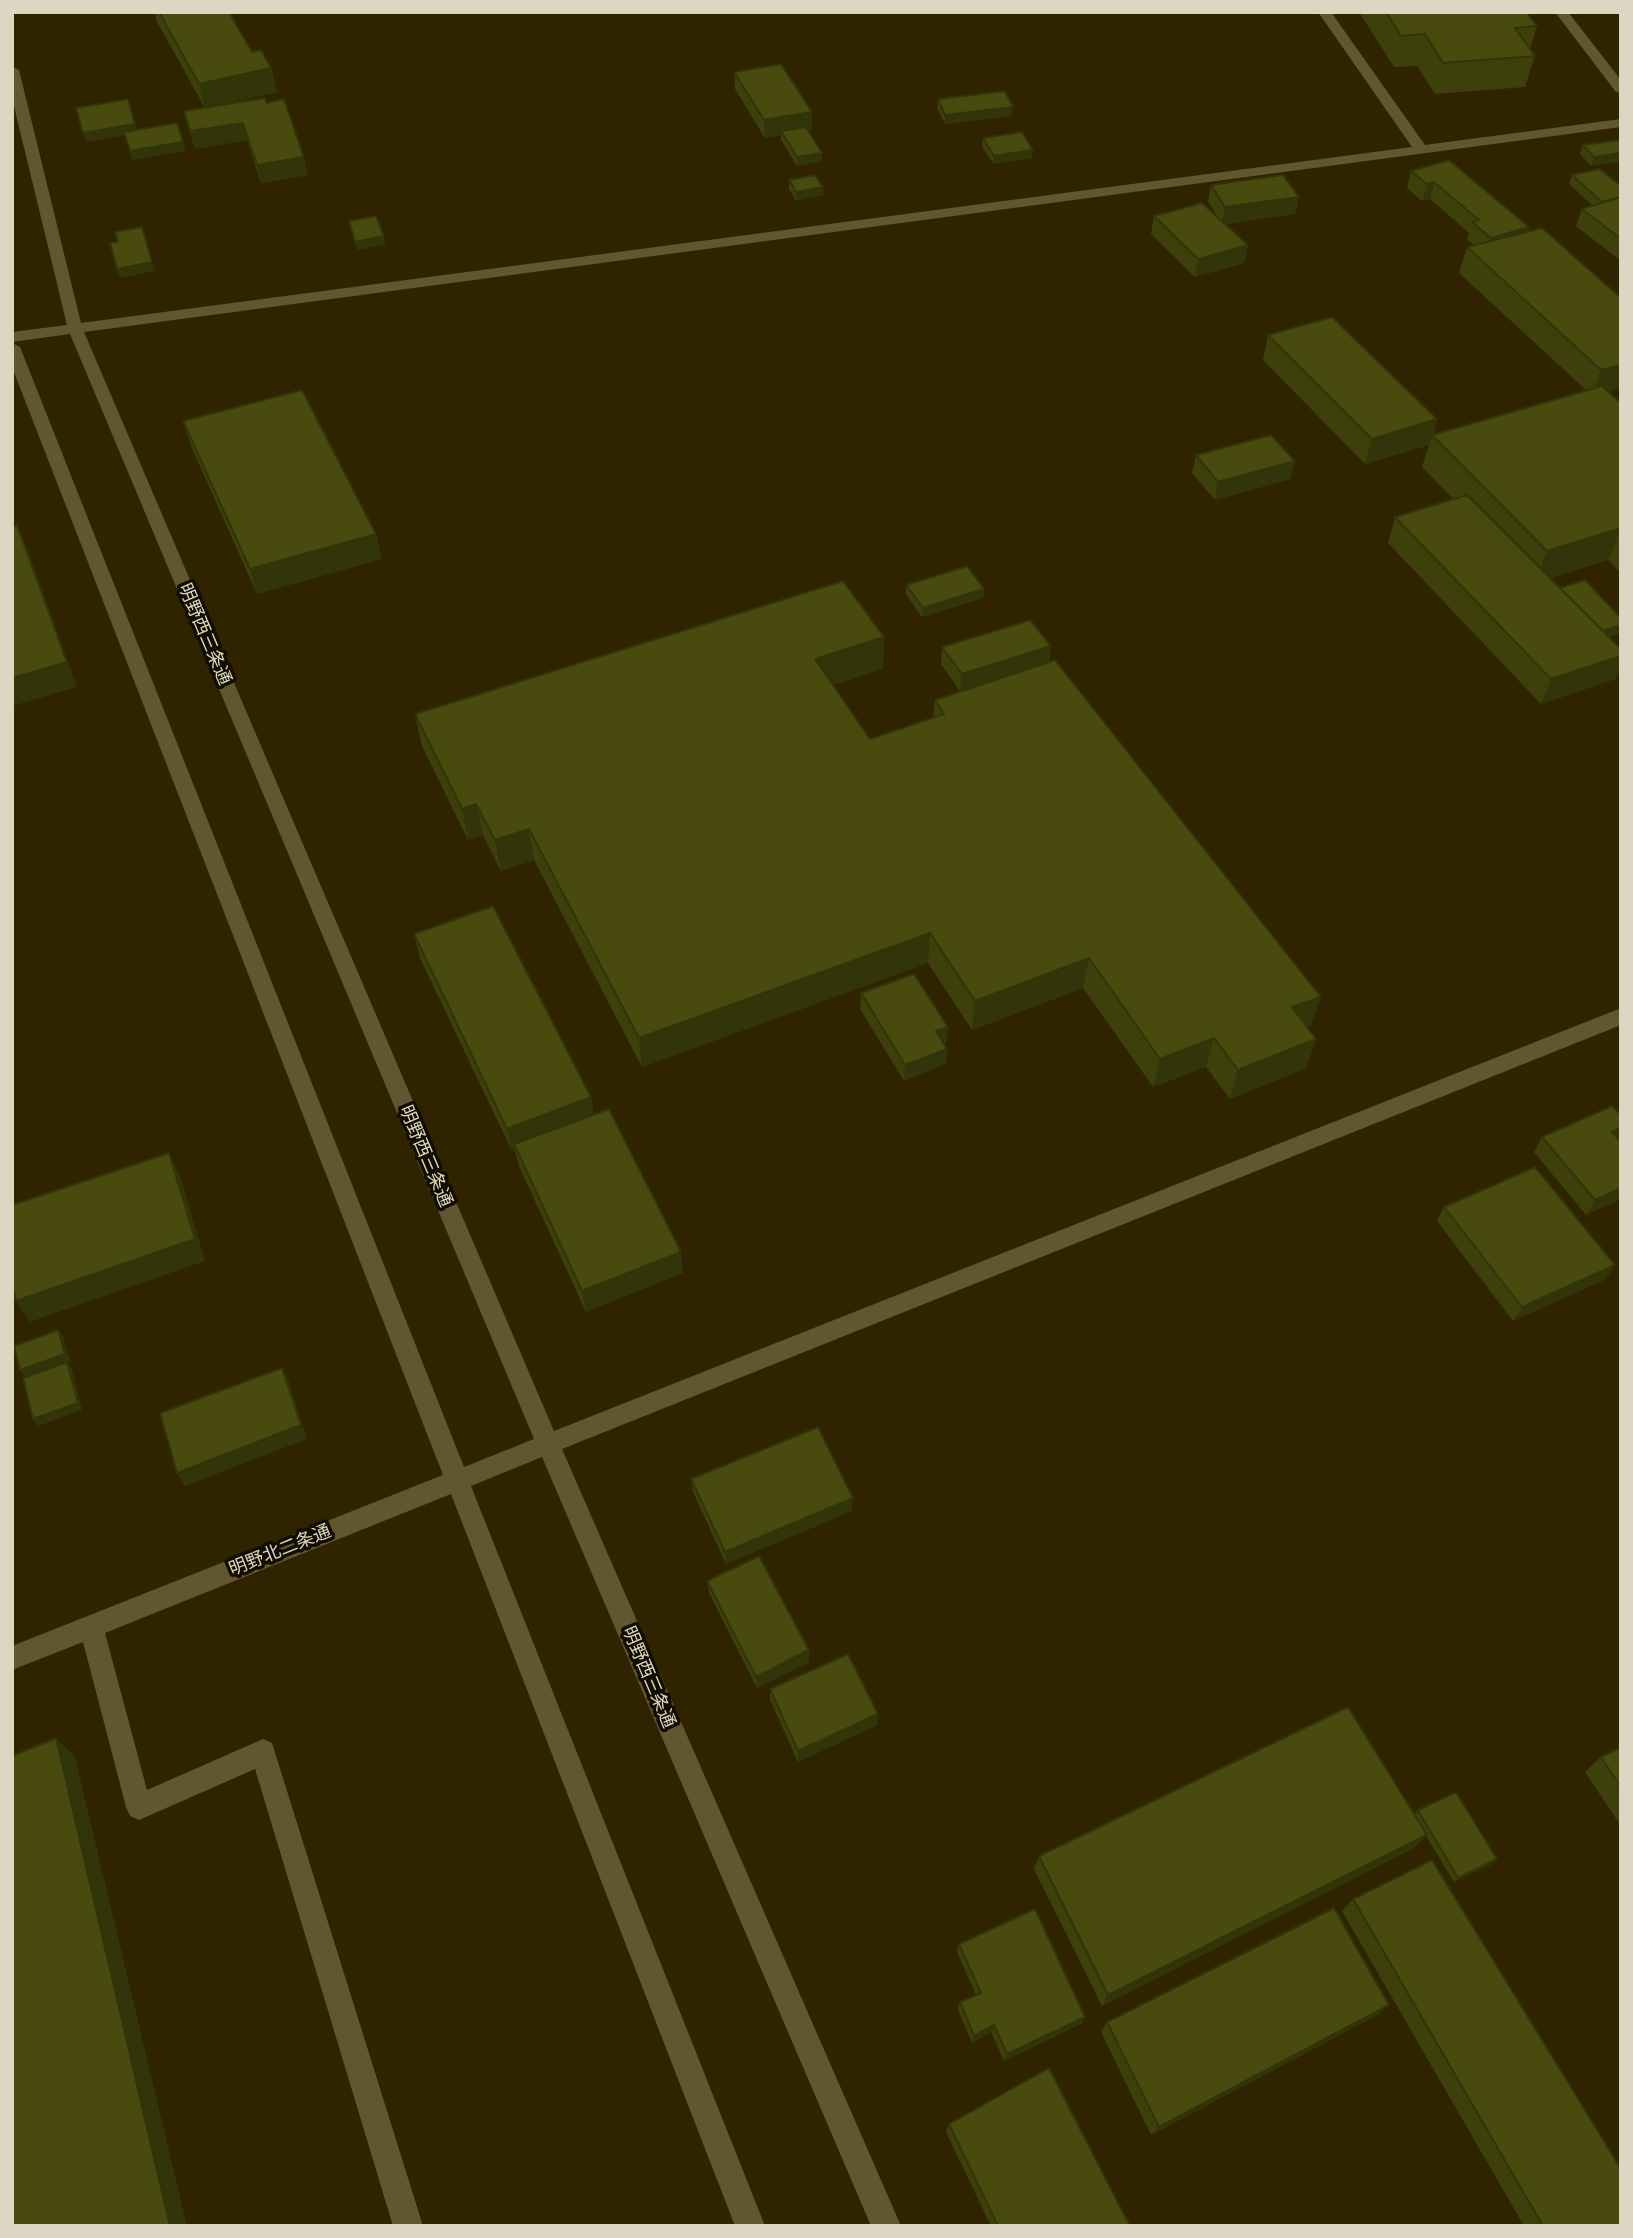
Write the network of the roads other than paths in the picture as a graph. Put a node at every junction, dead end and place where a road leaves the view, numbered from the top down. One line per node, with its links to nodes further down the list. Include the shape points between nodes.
1 (1324, 12): 6 (street)
2 (1561, 12): 4 (street)
3 (12, 70): 7 (street, 明野西三条通)
4 (1621, 89)
5 (1621, 122): 6 (street)
6 (1421, 149): 7 (street)
7 (75, 329): 8 (street); 11 (street, 明野西三条通)
8 (12, 337)
9 (12, 347): 12 (street)
10 (1621, 1016): 11 (street, 明野北二条通)
11 (548, 1443): 12 (street, 明野北二条通); 17 (street, 明野西三条通)
12 (457, 1478): 13 (street, 明野北二条通); 16 (street)
13 (91, 1626): 14 (street, 明野北二条通); 15 (street, via 139,1807 263,1752)
14 (12, 1658)
15 (408, 2226)
16 (750, 2226)
17 (886, 2226)

